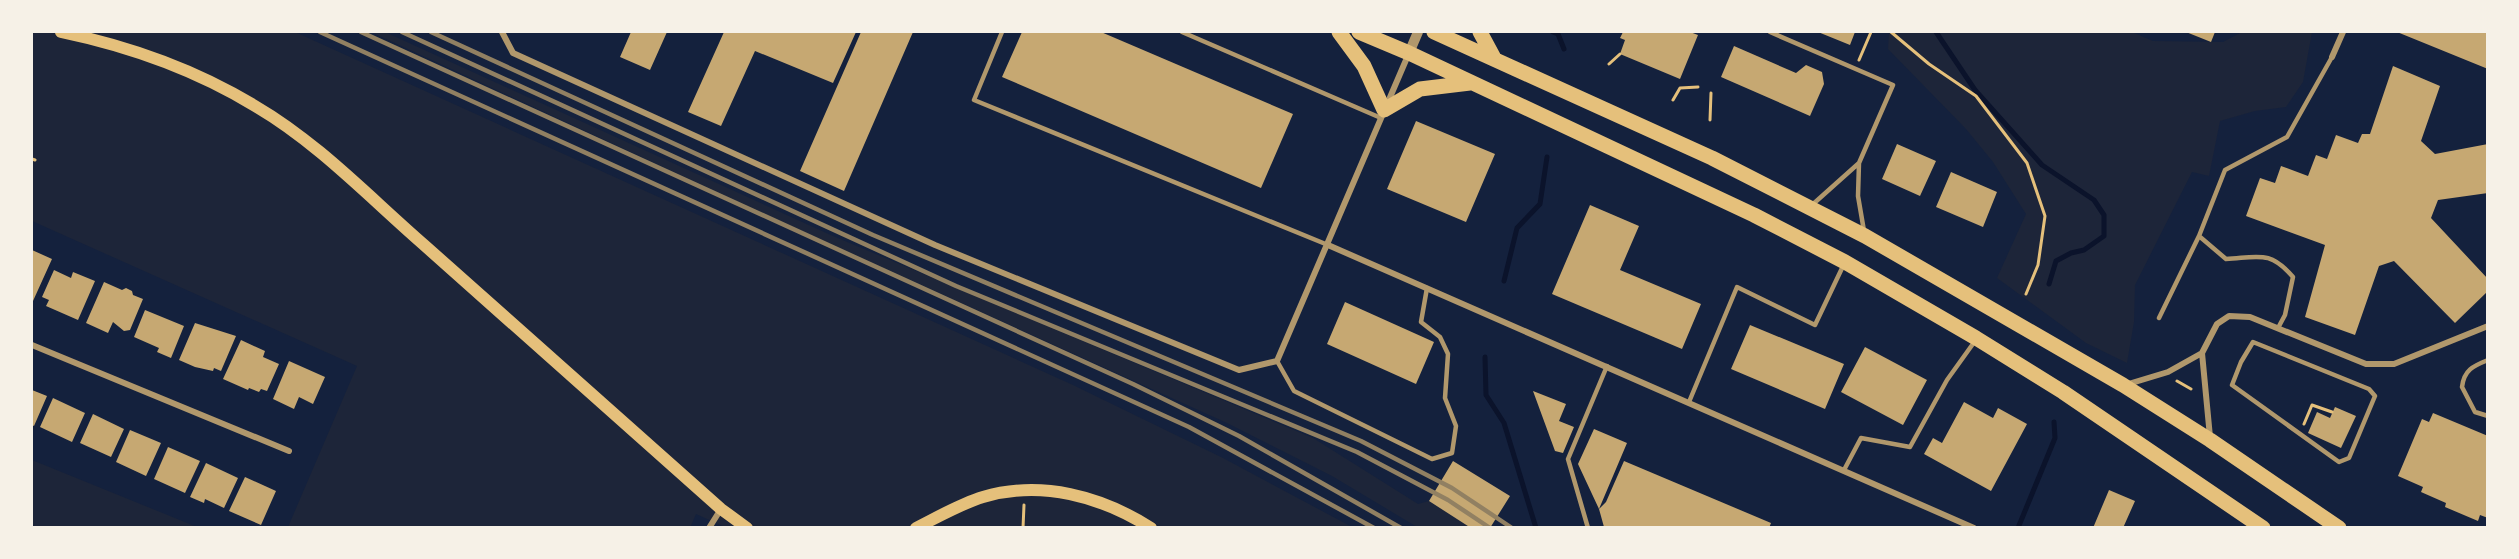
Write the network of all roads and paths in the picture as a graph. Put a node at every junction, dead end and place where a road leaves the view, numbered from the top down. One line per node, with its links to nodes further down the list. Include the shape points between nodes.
1 (61, 32): 55 (main road, via 95,39 170,65 223,88 281,122)
2 (502, 32): 41 (street, via 513,53 935,245 1239,370)
3 (1002, 32): 30 (lane, via 974,100)
4 (1182, 32): 24 (lane)
5 (1338, 32): 24 (main road, via 1364,66)
6 (1359, 32): 14 (main road)
7 (1418, 32): 14 (street)
8 (1434, 32): 17 (main road)
9 (1480, 32): 17 (main road)
10 (1770, 32): 19 (lane)
11 (1871, 32): 19 (path)
12 (1891, 32): 33 (path, via 1976,96 2027,163 2045,216 2038,265)
13 (2343, 32): 16 (street)
14 (1409, 53): 20 (main road); 24 (street)
15 (1620, 54): 18 (path)
16 (2332, 57): 29 (lane, via 2288,137 2225,170)
17 (1494, 58): 27 (main road)
18 (1609, 64)
19 (1856, 69): 26 (lane, via 1893,85)
20 (1473, 82): 24 (main road, via 1420,89); 31 (main road)
21 (1698, 87): 23 (path, via 1680,88)
22 (1711, 93): 25 (path)
23 (1673, 100)
24 (1382, 114): 30 (street)
25 (1710, 120)
26 (1859, 163): 27 (lane); 28 (lane, via 1858,196)
27 (1809, 207): 28 (main road)
28 (1865, 236): 45 (main road)
29 (2199, 236): 34 (lane); 36 (lane, via 2226,259 2266,257 2281,263 2293,277 2285,315)
30 (1328, 245): 32 (street); 41 (street)
31 (1845, 262): 37 (main road); 47 (lane, via 1815,325 1737,287)
32 (1427, 288): 41 (lane, via 1421,322 1440,337 1448,354 1445,398 1456,426 1452,453 1432,459 1294,391); 42 (street)
33 (2026, 294)
34 (2159, 318)
35 (2487, 326): 36 (street, via 2417,356 2377,366)
36 (2278, 328): 39 (street, via 2250,317 2229,316 2217,324)
37 (1976, 338): 53 (lane, via 1947,380 1910,447 1861,438); 63 (main road)
38 (32, 345): 52 (street)
39 (2202, 353): 45 (street, via 2168,372); 51 (street)
40 (2487, 360): 49 (lane, via 2466,372 2462,387 2475,412)
41 (1277, 361)
42 (1607, 366): 47 (street); 61 (lane, via 1568,459)
43 (2318, 367): 43 (lane, via 2253,342 2232,385 2339,462 2349,458 2375,396 2368,389)
44 (2174, 379): 46 (path)
45 (2122, 385): 51 (main road)
46 (2191, 389)
47 (1689, 402): 53 (street)
48 (2332, 412): 50 (path, via 2312,405)
49 (2487, 416)
50 (2304, 424)
51 (2210, 440): 64 (main road)
52 (289, 451)
53 (1844, 470): 62 (street)
54 (1024, 491): 58 (main road, via 976,500); 59 (path); 60 (main road, via 1084,497 1119,509)
55 (721, 510): 56 (street); 57 (main road)
56 (709, 528)
57 (747, 528)
58 (916, 528)
59 (1023, 528)
60 (1151, 528)
61 (1588, 528)
62 (1974, 528)
63 (2263, 528)
64 (2339, 528)

